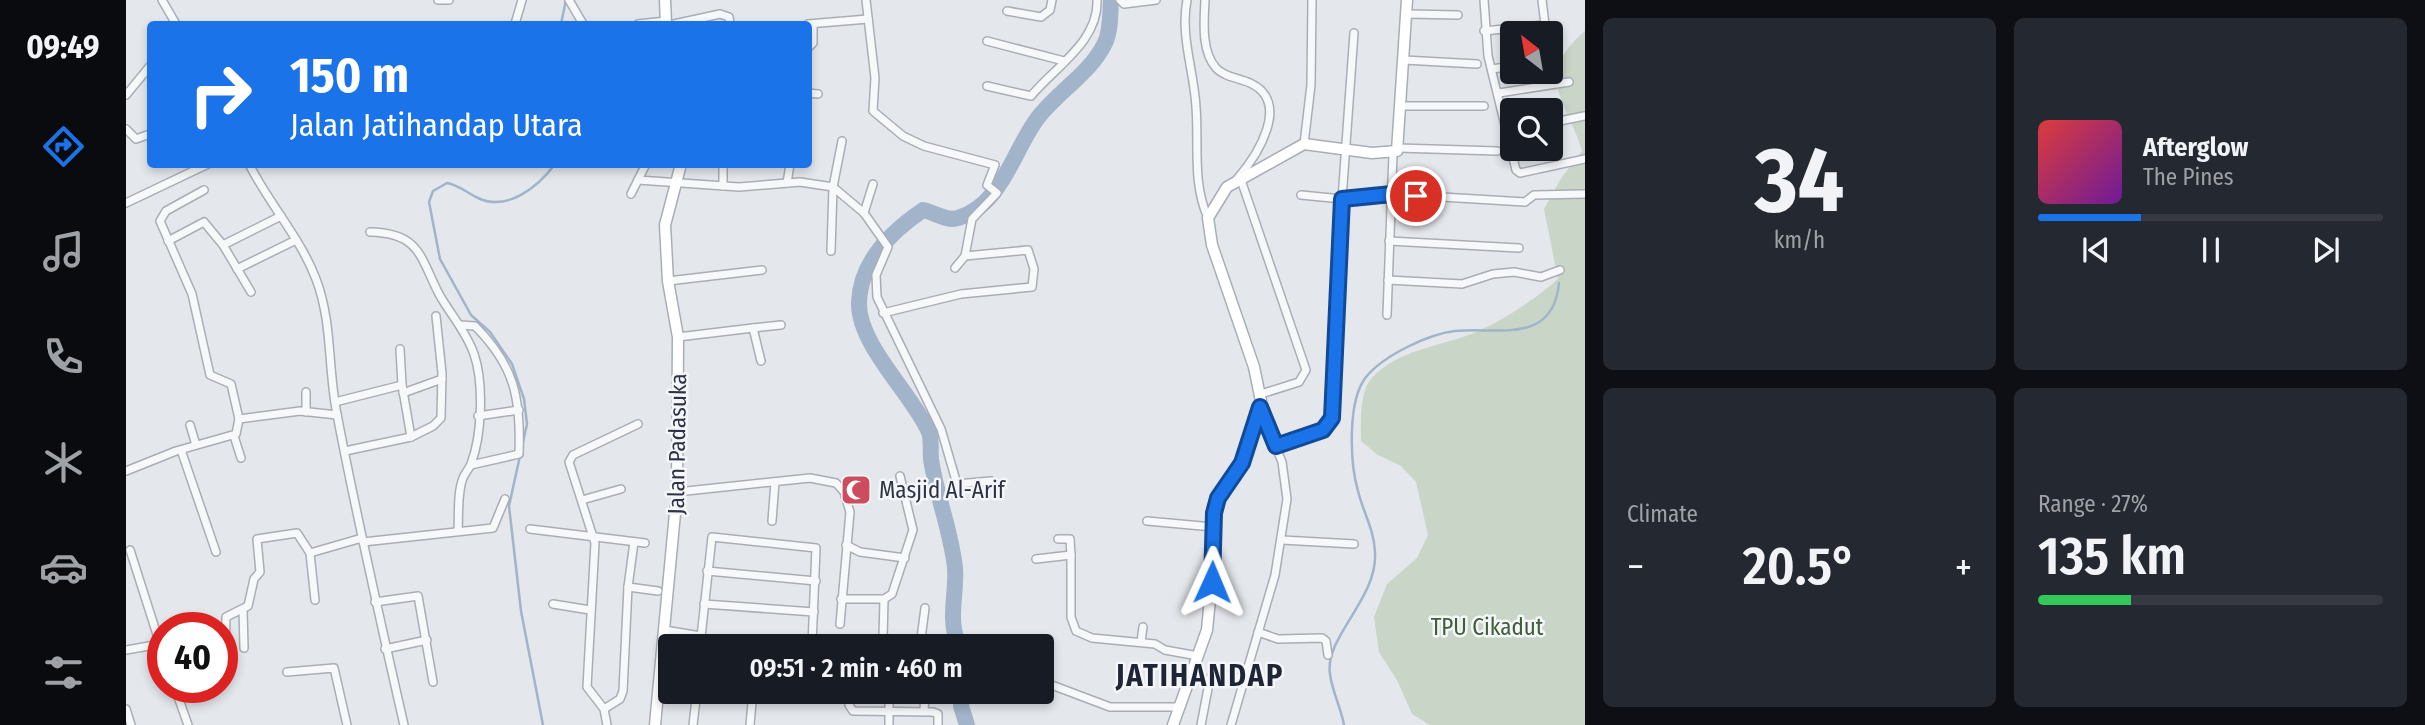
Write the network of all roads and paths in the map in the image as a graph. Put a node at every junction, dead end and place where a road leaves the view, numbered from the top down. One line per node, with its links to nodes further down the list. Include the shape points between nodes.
1 (162, 0): 22 (street)
2 (438, 0): 3 (street)
3 (449, 0)
4 (522, 0): 23 (street)
5 (569, 0): 24 (street)
6 (665, 0): 25 (street)
7 (866, 0): 21 (street)
8 (1052, 0): 18 (street, via 1050,10 1041,17)
9 (1097, 0): 35 (street, via 1094,26)
10 (1121, 0): 11 (street, via 1124,4)
11 (1156, 0)
12 (1187, 0): 82 (street, via 1185,22 1197,108 1195,147)
13 (1205, 0): 68 (street, via 1212,63 1217,71 1253,84 1270,110 1264,139)
14 (1312, 0): 54 (street, via 1311,85)
15 (1407, 0): 19 (street)
16 (1485, 0): 31 (street)
17 (1542, 0): 28 (street)
18 (1007, 11)
19 (1407, 14): 20 (street); 34 (street)
20 (1458, 15)
21 (868, 19): 29 (street); 90 (street, via 875,78 873,111 903,136 924,146 995,165 987,185 998,193 969,226)
22 (174, 21)
23 (516, 21)
24 (581, 21)
25 (669, 21)
26 (680, 21): 27 (street, via 720,14)
27 (730, 21)
28 (1544, 21)
29 (812, 24)
30 (1500, 30): 31 (street)
31 (1484, 31): 38 (street)
32 (1354, 33): 55 (street)
33 (987, 40): 35 (street)
34 (1404, 60): 36 (street); 47 (street)
35 (1064, 61): 41 (street, via 1028,97)
36 (1477, 64)
37 (1500, 68): 38 (street)
38 (1492, 69): 43 (street)
39 (147, 70): 45 (street)
40 (1569, 82): 43 (street)
41 (987, 86)
42 (812, 93): 44 (street)
43 (1499, 93): 46 (street)
44 (818, 94)
45 (126, 95)
46 (1500, 98)
47 (1401, 106): 48 (street); 56 (street)
48 (1484, 106)
49 (1584, 116): 50 (street)
50 (1563, 120)
51 (126, 129): 52 (street, via 136,139)
52 (147, 135)
53 (842, 141): 72 (street)
54 (1304, 144): 55 (street); 68 (street)
55 (1346, 150): 56 (street); 78 (street)
56 (1396, 151): 57 (street); 75 (street)
57 (1497, 151)
58 (1585, 159): 59 (street, via 1520,173)
59 (1513, 161)
60 (200, 168): 79 (street)
61 (251, 168): 81 (street)
62 (644, 168): 66 (street)
63 (680, 168): 70 (street, Jalan Padasuka)
64 (723, 168): 71 (street)
65 (789, 168): 67 (street)
66 (638, 180): 70 (street); 74 (street)
67 (787, 183): 71 (street); 72 (street)
68 (1234, 183): 82 (street); 110 (street, via 1306,370 1299,382)
69 (873, 184): 80 (street)
70 (675, 185): 71 (street); 96 (street, Jalan Padasuka, via 665,225)
71 (723, 186)
72 (833, 187): 80 (street); 89 (street)
73 (204, 190): 85 (street, via 162,216 161,228)
74 (631, 194)
75 (1392, 194): 76 (street, via 1525,202 1534,195); 78 (street); 86 (street)
76 (1585, 194)
77 (1301, 195): 78 (street)
78 (1342, 199): 123 (street, via 1332,418 1323,430)
79 (126, 203)
80 (864, 213): 98 (street, via 888,247 876,275)
81 (281, 216): 84 (street); 87 (street)
82 (1208, 218): 110 (street, via 1212,244)
83 (370, 232): 101 (street, via 410,241)
84 (296, 240): 92 (street); 111 (street, via 321,297)
85 (168, 241): 87 (street, via 204,222); 117 (street, via 192,294 210,375 230,383)
86 (1389, 241): 88 (street); 95 (street)
87 (223, 245): 92 (street)
88 (1519, 248)
89 (831, 251)
90 (965, 256): 91 (street); 98 (street, via 1028,250 1034,269 1032,287 961,294)
91 (955, 268)
92 (237, 269): 97 (street)
93 (762, 270): 96 (street)
94 (1560, 270): 95 (street, via 1541,277 1493,274 1462,284)
95 (1388, 280): 99 (street)
96 (668, 281): 104 (street, Jalan Padasuka)
97 (251, 292)
98 (883, 313): 130 (street, via 941,429 957,484)
99 (1387, 315)
100 (436, 316): 107 (street)
101 (460, 325): 113 (street, via 475,326 499,353 516,389); 116 (street, via 481,383)
102 (781, 325): 103 (street)
103 (753, 328): 104 (street); 106 (street)
104 (678, 337): 133 (street, Jalan Padasuka)
105 (400, 349): 108 (street)
106 (761, 361)
107 (442, 379): 108 (street); 121 (street, via 441,418)
108 (402, 389): 111 (street); 121 (street)
109 (306, 392): 114 (street)
110 (1261, 394): 112 (street)
111 (335, 402): 115 (street)
112 (1260, 407): 123 (street); 138 (street, via 1242,463 1218,498)
113 (519, 410): 116 (street); 127 (street, via 519,454)
114 (306, 412): 115 (street); 117 (street)
115 (337, 415): 125 (street)
116 (478, 416): 127 (street)
117 (239, 419): 120 (street)
118 (638, 424): 135 (street, via 570,458)
119 (190, 425): 122 (street)
120 (234, 436): 122 (street); 126 (street)
121 (411, 436): 125 (street)
122 (196, 445): 124 (street)
123 (1276, 446): 144 (street, via 1287,499)
124 (181, 450): 128 (street); 150 (street)
125 (345, 451): 143 (street)
126 (241, 458)
127 (471, 465): 140 (street, via 462,479)
128 (126, 471)
129 (900, 476): 153 (street, via 913,524)
130 (991, 481)
131 (775, 482): 133 (street); 136 (street); 148 (street, via 810,478 836,483 850,513)
132 (621, 489): 135 (street)
133 (677, 492): 173 (street, Jalan Padasuka)
134 (505, 499): 140 (street, via 495,527)
135 (582, 500): 141 (street)
136 (772, 521)
137 (1147, 521): 138 (street)
138 (1213, 527): 187 (street, via 1207,630)
139 (530, 530): 141 (street)
140 (458, 531): 143 (street)
141 (594, 537): 145 (street); 167 (street)
142 (1058, 539): 152 (street, via 1070,539)
143 (363, 540): 151 (street); 162 (street)
144 (1282, 540): 147 (street); 174 (street)
145 (634, 542): 146 (street); 157 (street)
146 (645, 543)
147 (1354, 544)
148 (846, 545): 153 (street, via 860,552); 159 (street)
149 (130, 551): 168 (street)
150 (216, 552)
151 (310, 553): 161 (street); 166 (street, via 295,531 257,539 260,572)
152 (1071, 555): 154 (street); 181 (street, via 1071,625 1092,638)
153 (905, 558): 160 (street, via 892,594)
154 (1036, 559)
155 (707, 570): 156 (street); 156 (street, via 712,537 814,547); 164 (street)
156 (816, 581): 170 (street)
157 (628, 587): 158 (street); 200 (street, via 624,691)
158 (658, 591)
159 (841, 599): 160 (street); 171 (street)
160 (884, 599): 178 (street)
161 (315, 600)
162 (375, 602): 180 (street, via 418,596); 184 (street)
163 (553, 604): 167 (street)
164 (704, 604): 170 (street); 176 (street)
165 (925, 608): 179 (street)
166 (243, 610): 169 (street); 183 (street)
167 (590, 610): 200 (street, via 587,687)
168 (150, 612)
169 (238, 612)
170 (814, 612): 177 (street)
171 (841, 624)
172 (1143, 627): 181 (street)
173 (664, 630): 175 (street); 208 (street, Jalan Padasuka)
174 (1258, 632): 186 (street, via 1278,639 1322,638); 189 (street)
175 (679, 634)
176 (702, 634)
177 (812, 634)
178 (883, 634)
179 (919, 634)
180 (427, 640): 184 (street); 190 (street)
181 (1141, 642): 187 (street)
182 (147, 648): 185 (street)
183 (244, 648)
184 (385, 649): 206 (street)
185 (126, 650)
186 (1328, 655)
187 (1198, 656): 198 (street)
188 (286, 672): 205 (street, via 334,668)
189 (1245, 679): 214 (street, via 1215,674 1210,678); 215 (street)
190 (433, 682)
191 (1054, 686): 198 (street, via 1110,707)
192 (180, 703): 204 (street)
193 (695, 704): 209 (street)
194 (752, 704): 210 (street)
195 (849, 704): 201 (street, via 853,711)
196 (888, 704): 201 (street)
197 (924, 704): 202 (street)
198 (1177, 707): 213 (street)
199 (126, 709): 203 (street)
200 (604, 709): 207 (street)
201 (888, 711): 202 (street); 211 (street)
202 (924, 711): 212 (street, via 938,714)
203 (131, 725)
204 (188, 725)
205 (346, 725)
206 (404, 725)
207 (607, 725)
208 (655, 725)
209 (693, 725)
210 (750, 725)
211 (889, 725)
212 (938, 725)
213 (1173, 725)
214 (1201, 725)
215 (1231, 725)

